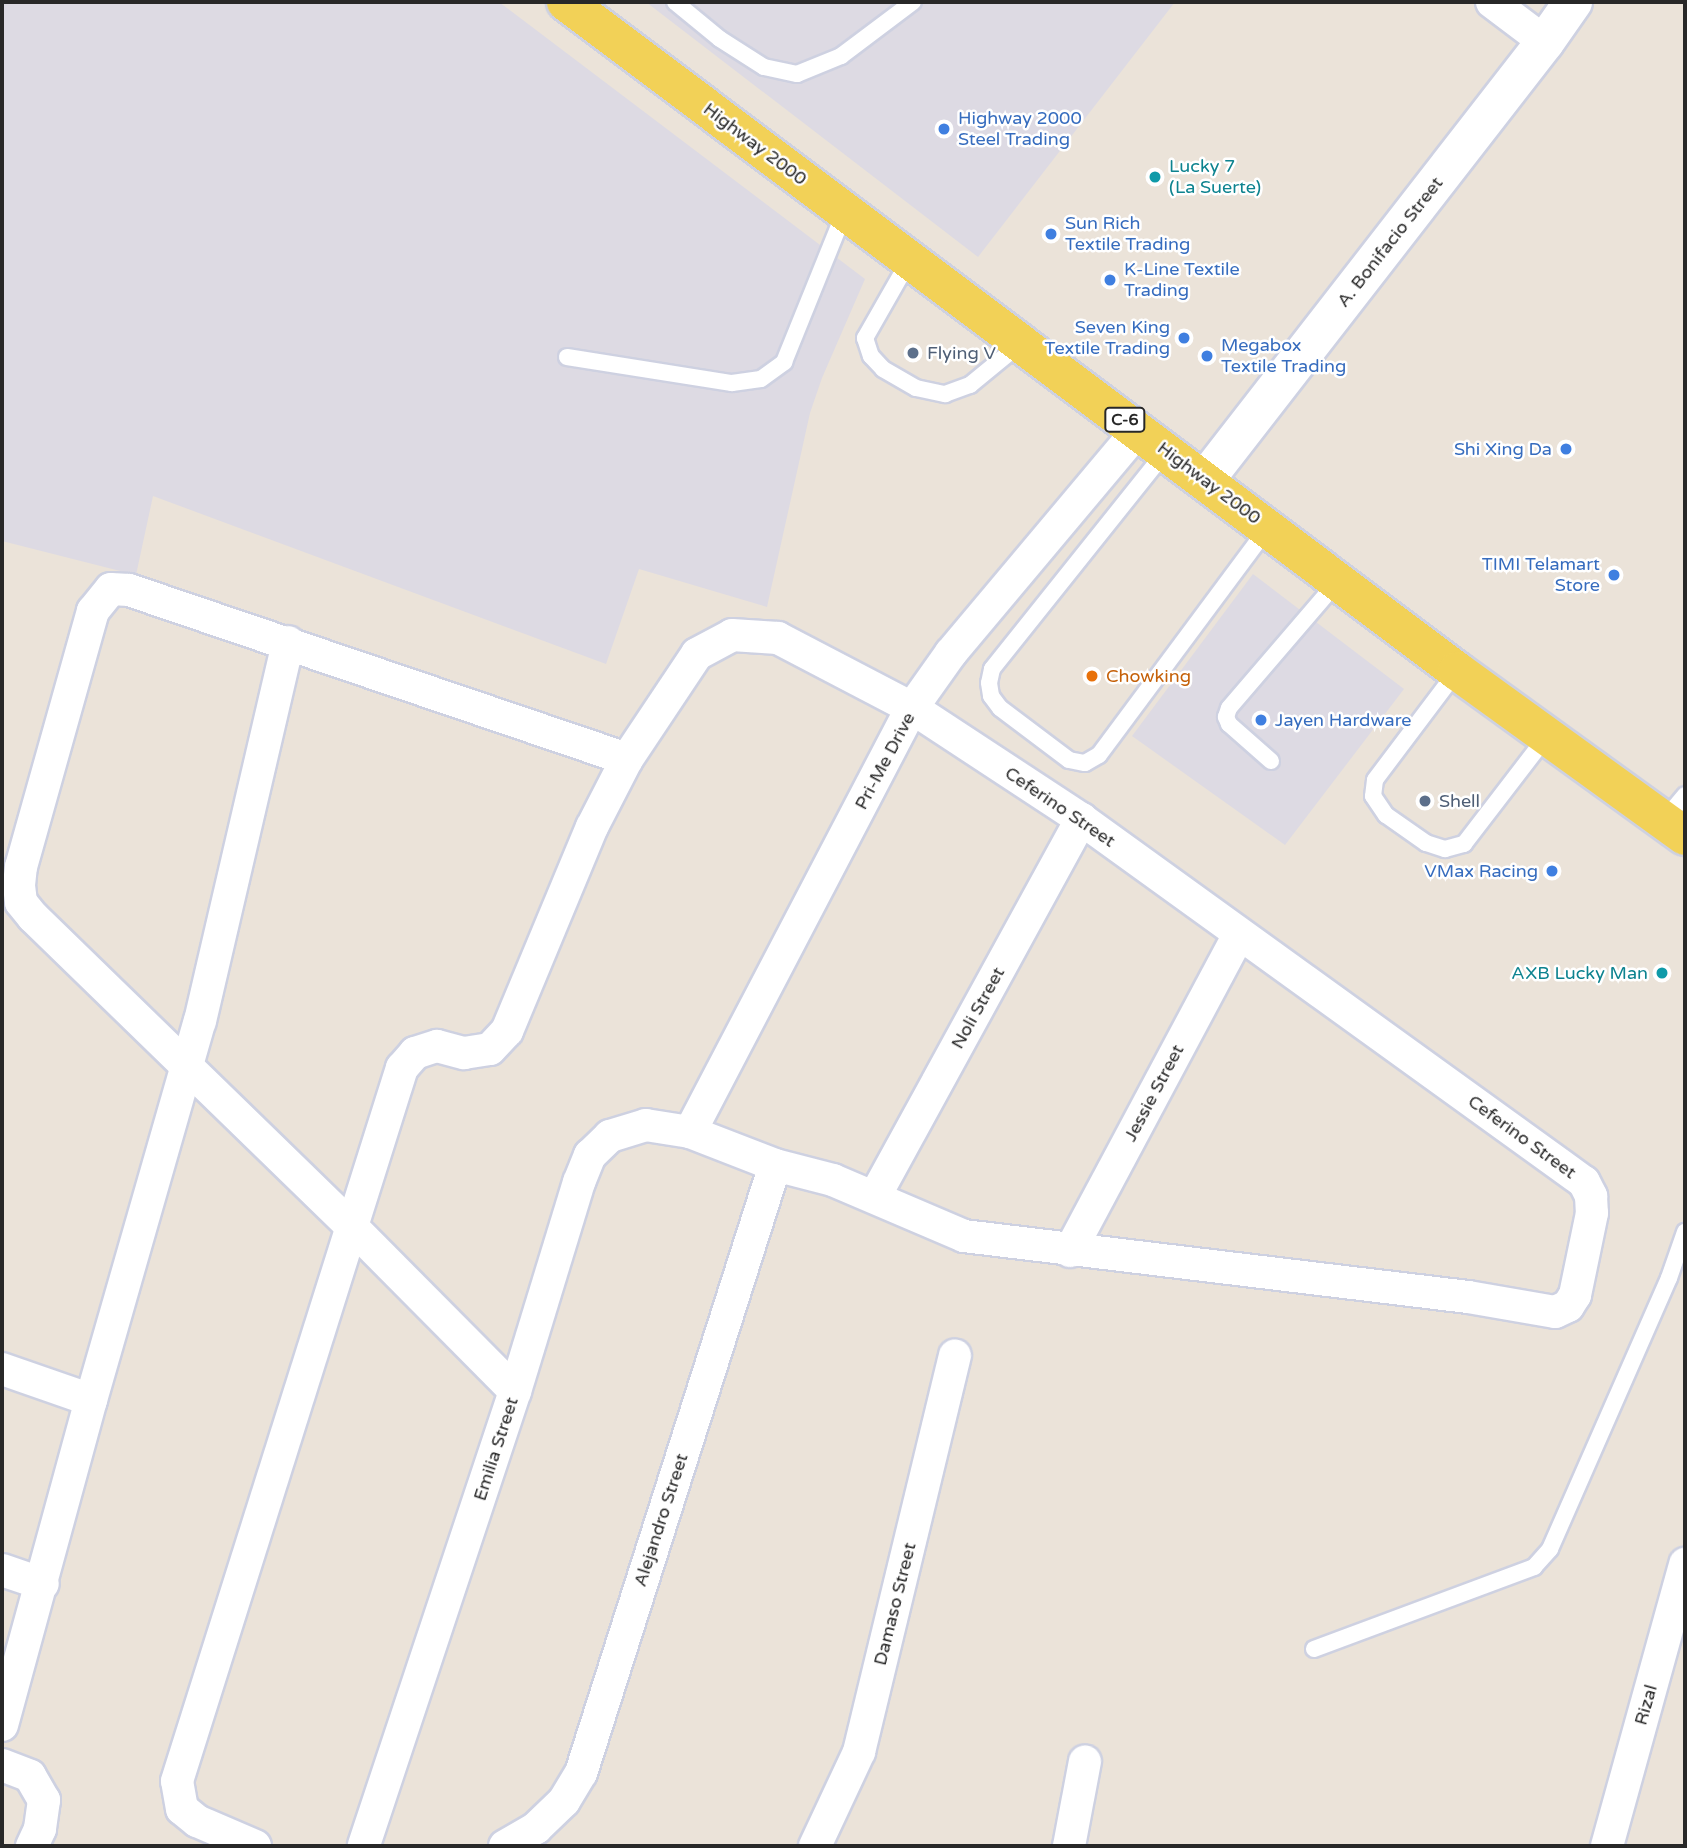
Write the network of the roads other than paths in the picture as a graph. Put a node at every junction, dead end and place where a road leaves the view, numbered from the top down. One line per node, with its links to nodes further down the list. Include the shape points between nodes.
1 (566, 2): 7 (main road, Highway 2000 / C-6)
2 (675, 2): 3 (lane, via 764,67 797,75 841,57)
3 (913, 2)
4 (1492, 2): 6 (street)
5 (1573, 2): 6 (street, A. Bonifacio Street)
6 (1545, 42): 12 (street, A. Bonifacio Street)
7 (845, 211): 8 (main road, Highway 2000 / C-6); 10 (lane, via 784,362 761,379 732,383)
8 (909, 261): 9 (main road, Highway 2000 / C-6); 9 (lane, via 865,338 871,356 883,369 916,388 945,394 970,385)
9 (1021, 343): 11 (main road, Highway 2000 / C-6)
10 (567, 357)
11 (1152, 440): 12 (main road, Highway 2000 / C-6); 13 (lane, via 992,670 991,696 1000,708 1069,760 1086,763 1098,755); 17 (street, Pri-Me Drive, via 951,653)
12 (1205, 480): 13 (main road, Highway 2000 / C-6)
13 (1268, 528): 14 (main road, Highway 2000 / C-6)
14 (1338, 581): 16 (main road, Highway 2000 / C-6); 20 (lane, via 1229,708 1228,724)
15 (288, 642): 19 (street); 24 (street); 24 (street, via 129,590 111,589 93,611 21,867 21,902 33,917)
16 (1457, 671): 18 (main road, Highway 2000 / C-6); 18 (lane, via 1375,780 1373,796 1386,815 1426,843 1445,849 1464,844)
17 (912, 708): 19 (street, Ceferino Street, via 778,638 732,635 697,654); 22 (street, Ceferino Street); 25 (street, Pri-Me Drive)
18 (1546, 737): 21 (main road, Highway 2000 / C-6)
19 (627, 759): 28 (street, via 592,827 507,1031 491,1049 464,1053 437,1046 415,1052 402,1068)
20 (1270, 761)
21 (1678, 816)
22 (1081, 819): 23 (street, Ceferino Street); 27 (street, Noli Street)
23 (1239, 935): 30 (street, Jessie Street); 30 (street, Ceferino Street, via 1584,1182 1592,1213 1575,1295 1568,1306 1555,1312 1468,1297)
24 (188, 1065): 28 (street); 34 (street)
25 (690, 1132): 26 (street, Ceferino Street); 33 (street, Emilia Street, via 646,1125 610,1136 590,1155)
26 (775, 1165): 27 (street, Ceferino Street); 45 (street, Alejandro Street, via 581,1773 564,1801 536,1828)
27 (874, 1196): 30 (street, Ceferino Street, via 964,1236)
28 (351, 1226): 33 (street); 42 (street, via 177,1781 182,1809)
29 (1685, 1232): 38 (lane, via 1659,1302 1550,1549 1534,1567)
30 (1070, 1251)
31 (955, 1355): 46 (street, Damaso Street, via 859,1752)
32 (2, 1369): 34 (street)
33 (515, 1391): 44 (street, Emilia Street)
34 (90, 1400): 37 (street)
35 (1685, 1564): 48 (street, Rizal)
36 (2, 1570): 37 (street)
37 (43, 1584): 39 (street)
38 (1314, 1649)
39 (2, 1725)
40 (1085, 1761): 47 (street)
41 (2, 1765): 43 (street, via 30,1776 44,1800)
42 (241, 1844)
43 (32, 1846)
44 (364, 1846)
45 (505, 1846)
46 (817, 1846)
47 (1069, 1846)
48 (1607, 1846)

